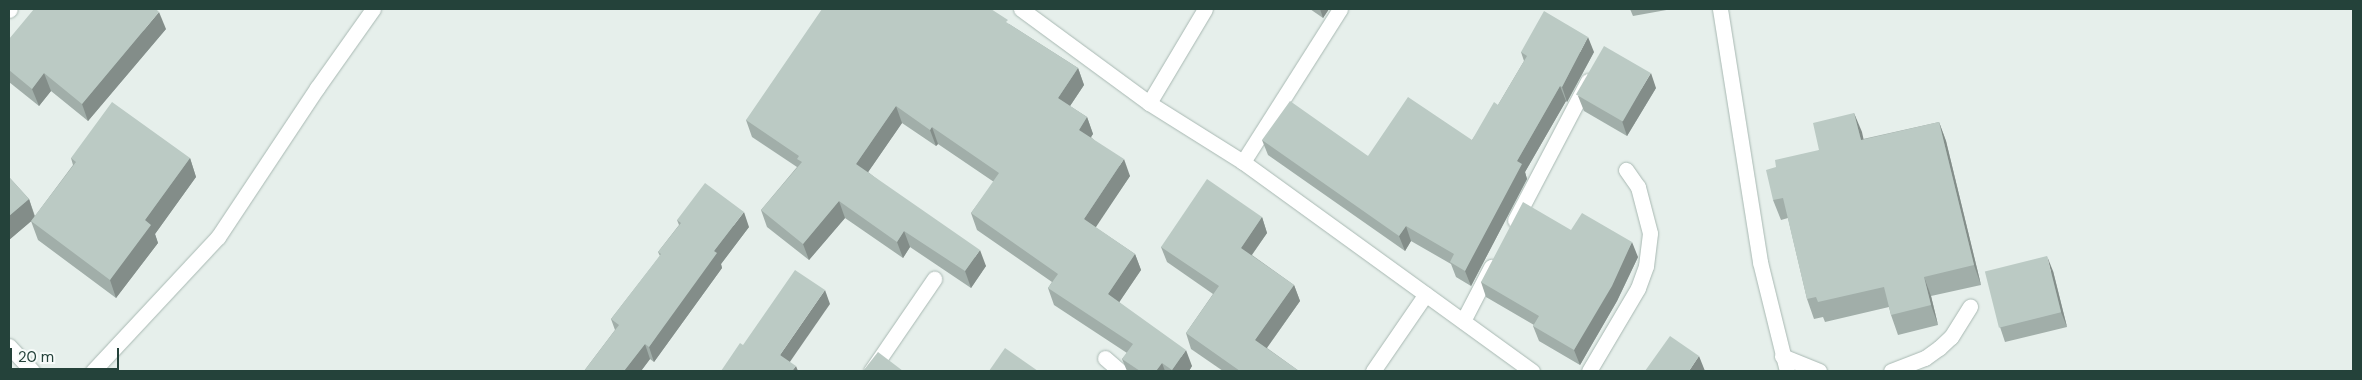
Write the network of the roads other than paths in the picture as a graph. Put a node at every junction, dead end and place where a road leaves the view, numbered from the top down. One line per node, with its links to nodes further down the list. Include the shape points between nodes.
1 (373, 9): 20 (street, via 218,237)
2 (1021, 9): 7 (street)
3 (1205, 9): 7 (street)
4 (1340, 9): 8 (street)
5 (1720, 9): 17 (street, via 1760,262)
6 (1597, 65): 10 (street)
7 (1149, 103): 8 (street)
8 (1243, 162): 13 (street)
9 (1626, 170): 25 (street, via 1638,187 1650,233 1646,266 1638,288)
10 (1509, 232)
11 (1500, 250): 15 (street)
12 (934, 279): 21 (street)
13 (1426, 294): 15 (street); 23 (street)
14 (1970, 306): 28 (street, via 1951,337 1939,348 1925,358)
15 (1463, 320): 24 (street)
16 (9, 346): 19 (street)
17 (1782, 356): 26 (street); 27 (street)
18 (1104, 358): 22 (street)
19 (32, 371)
20 (92, 371)
21 (871, 371)
22 (1120, 371)
23 (1373, 371)
24 (1532, 371)
25 (1589, 371)
26 (1787, 371)
27 (1819, 371)
28 (1891, 371)

